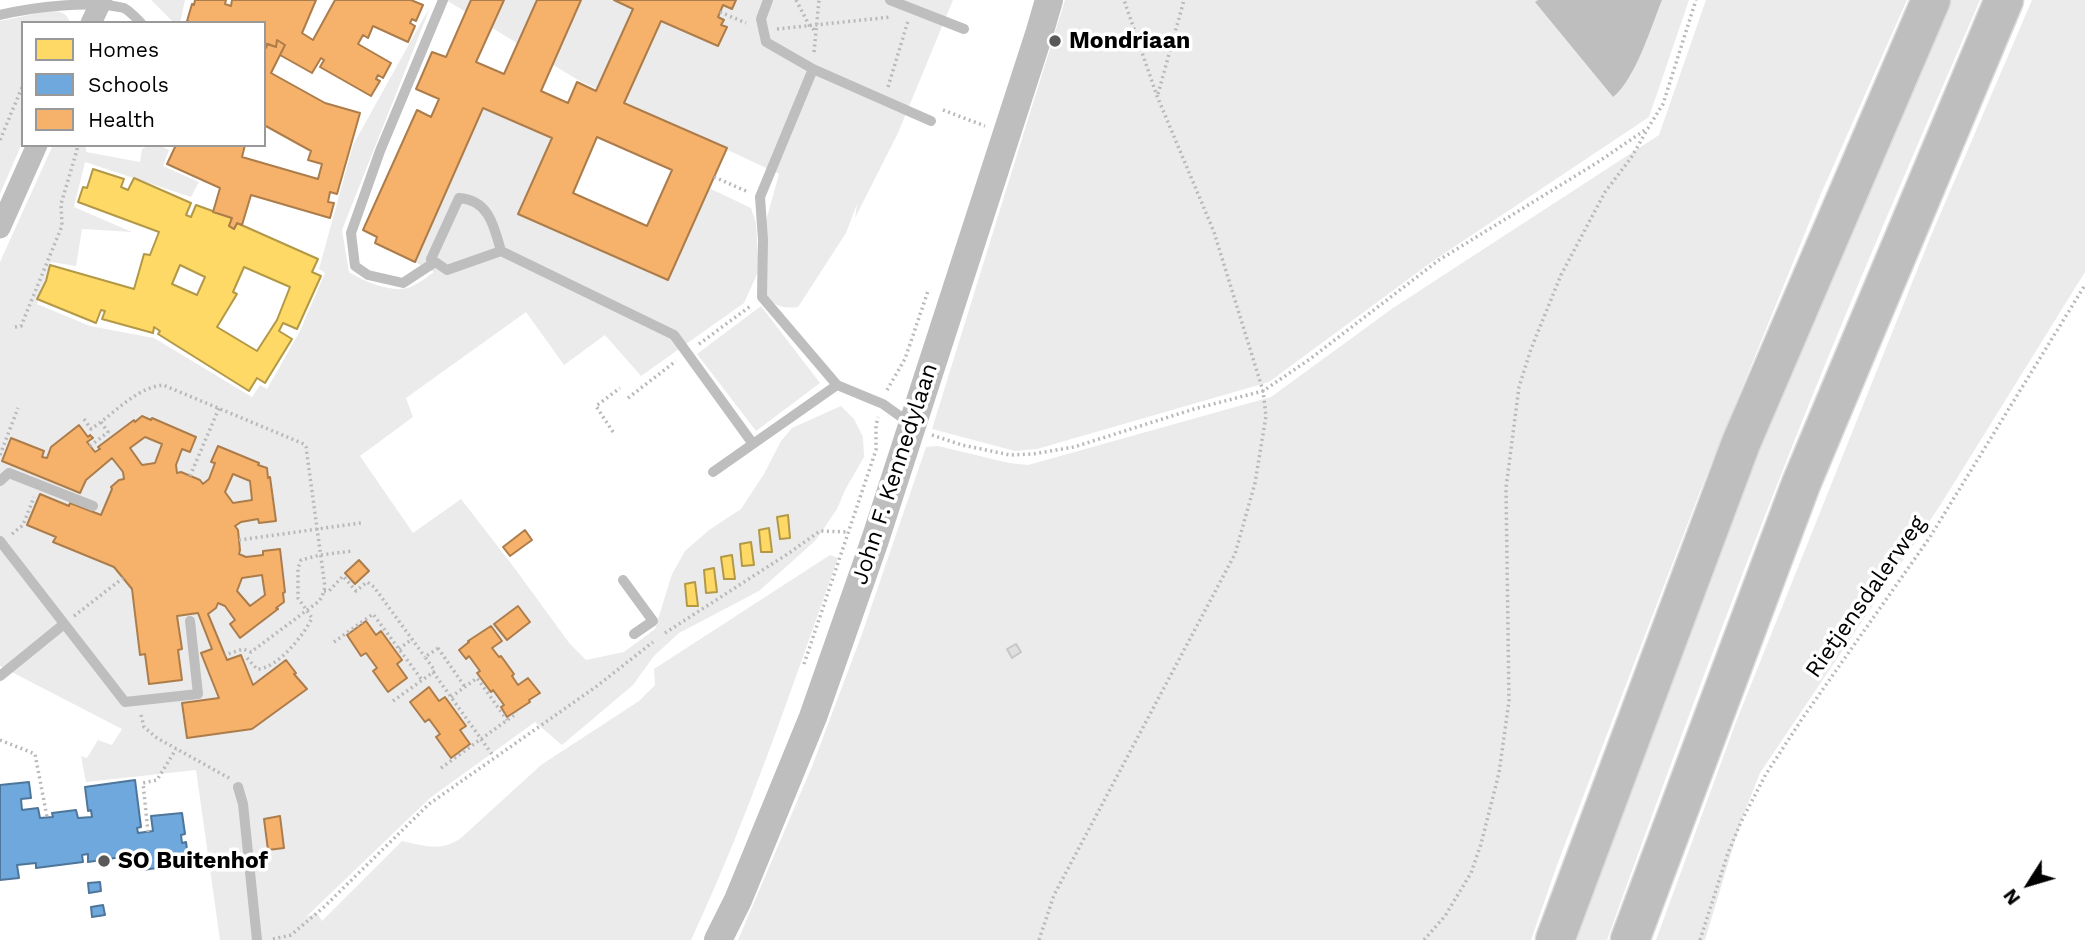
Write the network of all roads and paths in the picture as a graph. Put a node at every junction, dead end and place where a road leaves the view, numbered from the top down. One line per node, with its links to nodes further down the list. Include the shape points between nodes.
1 (443, 0): 38 (lane, via 351,233 355,266 368,275 403,283)
2 (768, 0): 21 (lane, via 761,19)
3 (796, 0): 19 (path)
4 (819, 0): 18 (path)
5 (890, 0): 14 (lane)
6 (1049, 0): 29 (street, John F. Kennedylaan)
7 (1124, 0): 25 (path)
8 (1184, 0): 25 (path)
9 (1696, 0): 30 (path, via 1663,104)
10 (1931, 0): 103 (highway, via 1741,443)
11 (2004, 0): 104 (highway, via 1801,484)
12 (101, 1): 15 (lane, via 44,5); 16 (street); 17 (lane, via 126,9)
13 (720, 12): 21 (path)
14 (911, 12): 18 (path); 20 (lane); 26 (path)
15 (0, 15)
16 (92, 21)
17 (139, 21)
18 (817, 24): 19 (path); 22 (path)
19 (809, 25): 21 (path); 22 (path)
20 (964, 29)
21 (764, 31): 23 (lane, via 766,42)
22 (816, 32): 23 (path)
23 (813, 68): 26 (lane); 35 (lane)
24 (21, 90): 31 (path)
25 (1157, 96): 44 (path, via 1214,232)
26 (884, 100): 28 (lane)
27 (937, 108): 29 (path)
28 (931, 121)
29 (993, 125): 50 (street, John F. Kennedylaan)
30 (1647, 128): 44 (path, via 1439,260); 102 (path, via 1605,192 1560,275 1520,387 1506,488 1509,701 1499,773 1471,873)
31 (0, 140)
32 (36, 147): 36 (street)
33 (76, 147): 41 (path, via 61,204 62,226 21,326)
34 (714, 177): 35 (path)
35 (760, 197): 42 (lane, via 762,297)
36 (0, 228)
37 (501, 251): 38 (lane, via 447,270); 38 (lane, via 487,211 472,198 459,198 430,259); 52 (lane, via 674,335)
38 (435, 262)
39 (932, 282): 45 (path, via 905,359)
40 (2085, 285): 105 (path, Rietjensdalerweg, via 1930,537 1766,774 1728,853)
41 (15, 327)
42 (837, 385): 45 (lane); 52 (lane)
43 (620, 388): 51 (path, via 596,406)
44 (1263, 391): 50 (path, via 1074,447 1033,454 1010,455 962,445); 101 (path, via 1266,416 1257,470 1235,554 1054,895)
45 (883, 404): 50 (lane); 62 (path, via 876,426 876,450)
46 (18, 408): 54 (path)
47 (219, 408): 49 (path, via 163,385 154,386); 56 (path); 61 (path, via 306,447)
48 (84, 419): 49 (path, via 91,429)
49 (101, 422): 53 (path, via 108,432)
50 (912, 425): 100 (street, John F. Kennedylaan, via 813,717)
51 (613, 432)
52 (753, 444): 55 (lane)
53 (90, 446)
54 (0, 455)
55 (713, 472)
56 (190, 476)
57 (0, 481): 58 (lane, via 9,473)
58 (39, 485): 59 (lane); 64 (path, via 23,525)
59 (93, 506)
60 (361, 523): 61 (path)
61 (316, 530): 63 (path); 66 (path)
62 (849, 532): 81 (path); 93 (path, via 820,531 662,635)
63 (239, 540)
64 (1, 542): 72 (lane)
65 (352, 551): 66 (path)
66 (320, 555): 69 (path); 70 (path, via 301,560 298,568 298,598)
67 (123, 578): 72 (path)
68 (623, 580): 73 (lane, via 653,621)
69 (324, 591): 70 (path); 74 (path, via 343,576 356,591 367,582)
70 (308, 610): 77 (path, via 251,652 243,649); 79 (path, via 312,618 308,628 274,662 257,669)
71 (190, 621): 86 (lane, via 198,694)
72 (64, 624): 82 (lane); 86 (lane, via 125,702)
73 (634, 634)
74 (412, 639): 76 (path); 78 (path)
75 (334, 642): 76 (path, via 373,614)
76 (399, 649): 83 (path)
77 (225, 655)
78 (425, 657): 80 (path, via 435,671); 84 (path, via 439,648)
79 (247, 658)
80 (432, 673): 83 (path); 85 (path)
81 (800, 674)
82 (0, 676)
83 (422, 680): 87 (path)
84 (465, 687): 85 (path); 89 (path, via 477,678)
85 (451, 697): 90 (path)
86 (138, 700): 92 (path, via 144,727)
87 (393, 701)
88 (517, 713): 89 (path)
89 (507, 720): 90 (path)
90 (482, 739): 93 (path); 94 (path)
91 (0, 740): 96 (path, via 35,754)
92 (176, 749): 95 (path, via 229,777); 97 (path, via 157,780 142,783)
93 (494, 757): 99 (path, via 429,804 291,935)
94 (440, 768)
95 (238, 787): 98 (lane)
96 (47, 817)
97 (148, 832)
98 (257, 940)
99 (271, 940)
100 (718, 940)
101 (1039, 940)
102 (1424, 940)
103 (1555, 940)
104 (1630, 940)
105 (1700, 940)

